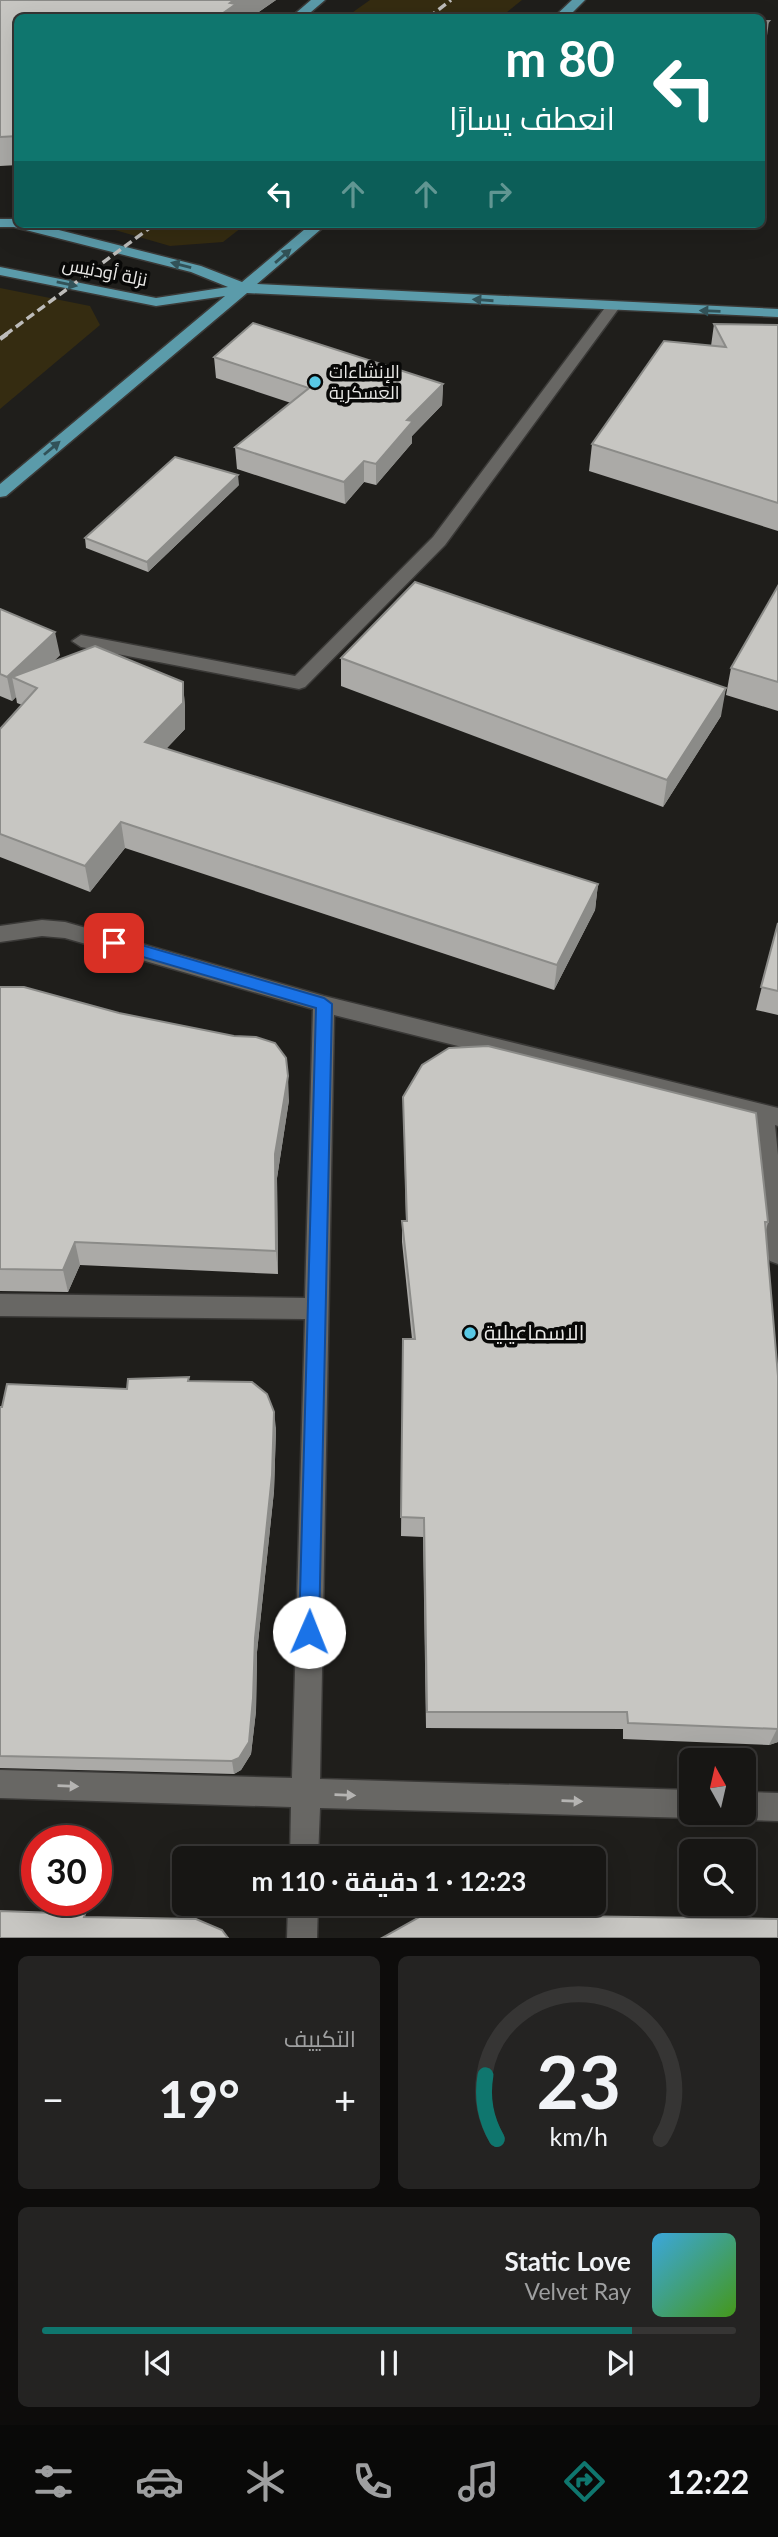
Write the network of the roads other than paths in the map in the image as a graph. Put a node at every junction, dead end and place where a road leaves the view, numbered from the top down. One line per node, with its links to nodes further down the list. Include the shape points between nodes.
1 (319, 0): 3 (main road)
2 (579, 0): 4 (main road)
3 (301, 14)
4 (563, 14)
5 (10, 222): 8 (main road)
6 (34, 228): 10 (main road, one-way to 6, via 197,269)
7 (315, 228): 10 (main road, one-way to 7)
8 (0, 231)
9 (0, 271): 10 (main road, نزلة أودنيس, one-way to 10, via 156,302)
10 (245, 288): 11 (main road, one-way to 10); 13 (main road, one-way to 10)
11 (612, 308): 12 (main road, one-way to 11); 14 (street, via 439,541 299,682)
12 (778, 313)
13 (0, 492)
14 (81, 641)
15 (0, 934): 16 (street, via 65,930)
16 (324, 1004): 17 (street); 20 (street)
17 (770, 1116): 18 (street)
18 (778, 1254)
19 (0, 1305): 20 (street)
20 (317, 1309): 22 (street)
21 (0, 1784): 22 (street, one-way to 22)
22 (305, 1794): 23 (street, one-way to 23); 26 (street)
23 (679, 1804)
24 (756, 1806): 25 (street)
25 (778, 1807)
26 (304, 1846)
27 (303, 1916): 28 (street)
28 (302, 1938)

